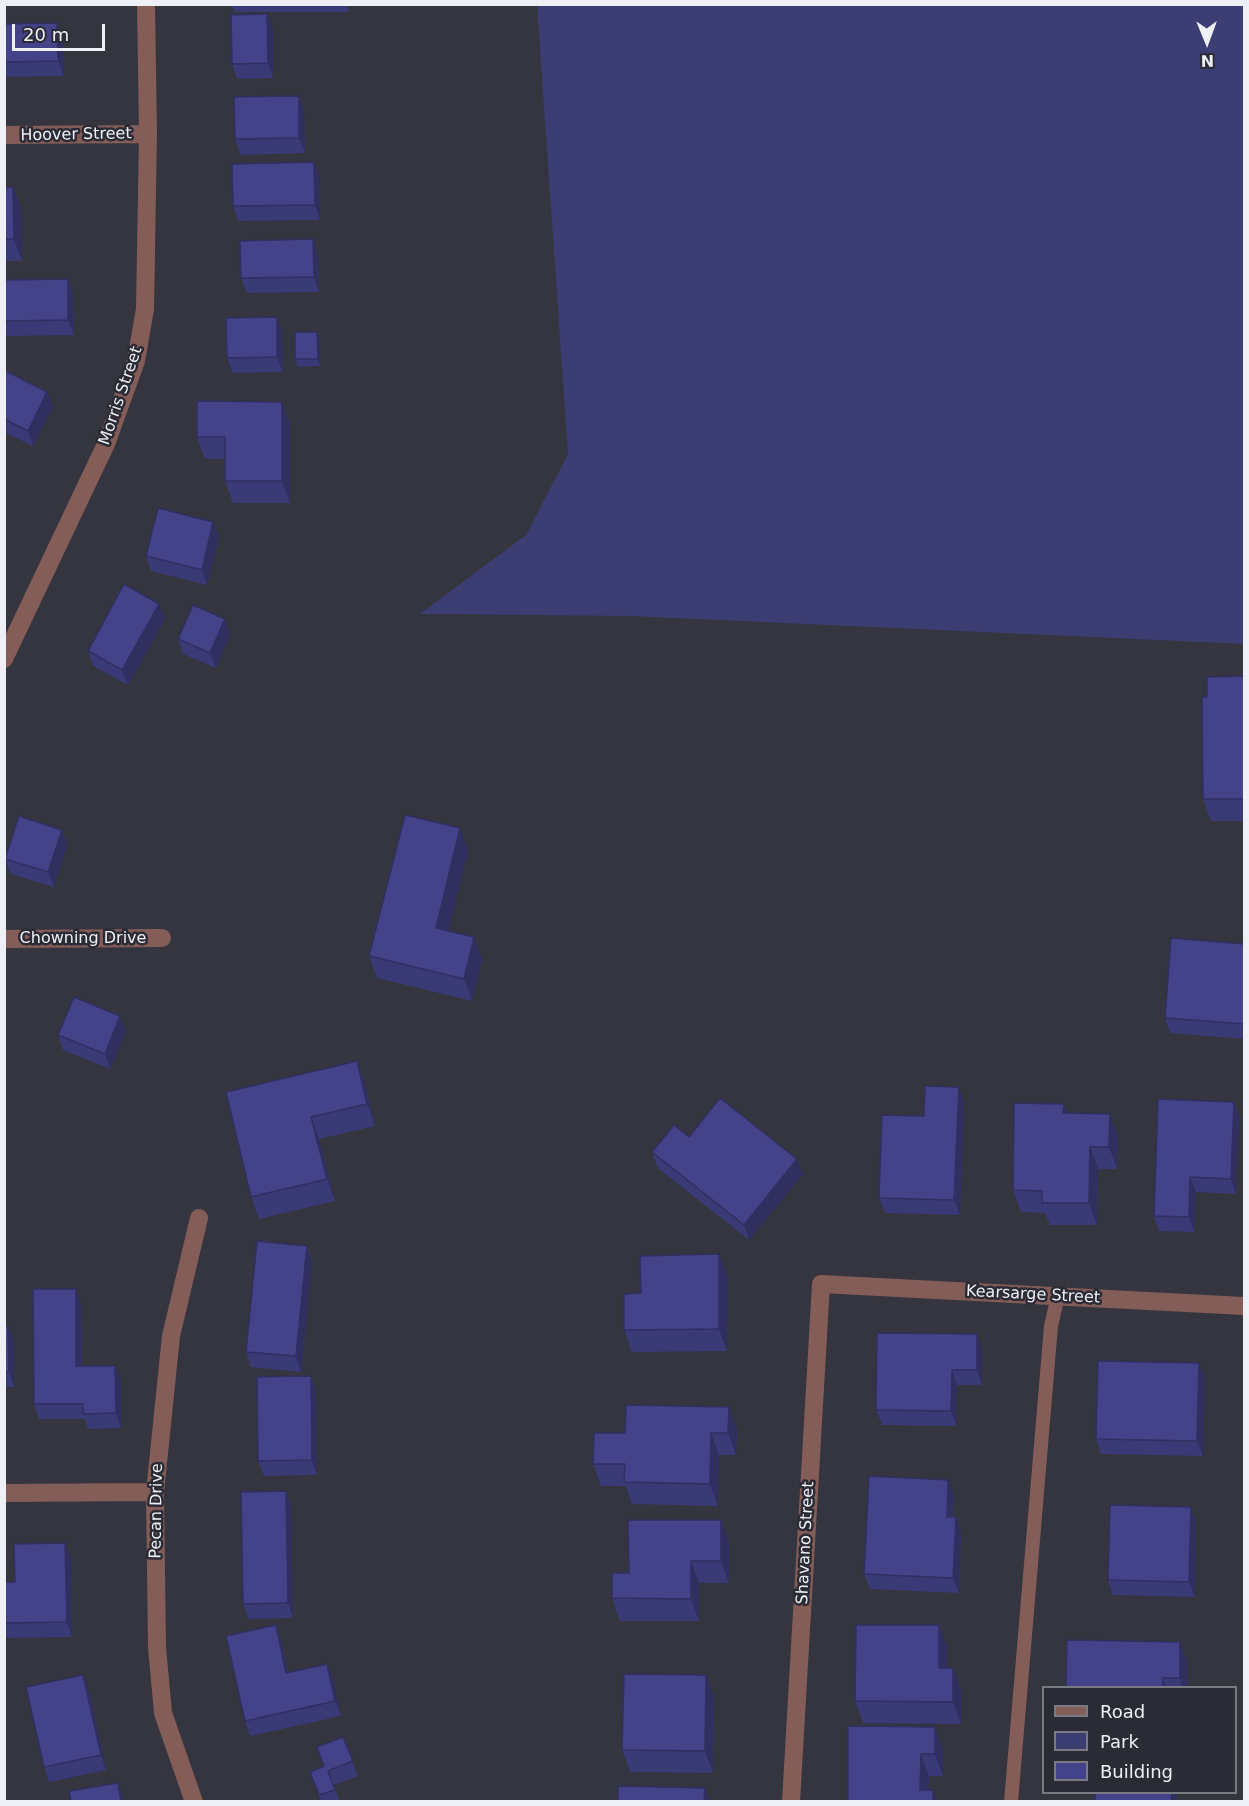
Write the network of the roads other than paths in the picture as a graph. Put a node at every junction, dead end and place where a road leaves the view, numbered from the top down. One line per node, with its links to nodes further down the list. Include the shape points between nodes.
1 (146, 4): 2 (street, Morris Street)
2 (148, 134): 3 (street, Hoover Street); 4 (street, Morris Street, via 146,309 136,361 106,444)
3 (4, 135)
4 (4, 659)
5 (162, 938): 6 (street, Chowning Drive)
6 (4, 939)
7 (199, 1218): 11 (street, Pecan Drive, via 171,1336)
8 (821, 1284): 9 (street, Kearsarge Street); 14 (street, Shavano Street)
9 (1058, 1296): 10 (street, Kearsarge Street); 15 (lane, via 1051,1326)
10 (1245, 1306)
11 (155, 1492): 12 (street); 13 (street, Pecan Drive, via 163,1713)
12 (4, 1493)
13 (194, 1802)
14 (791, 1802)
15 (1011, 1802)

